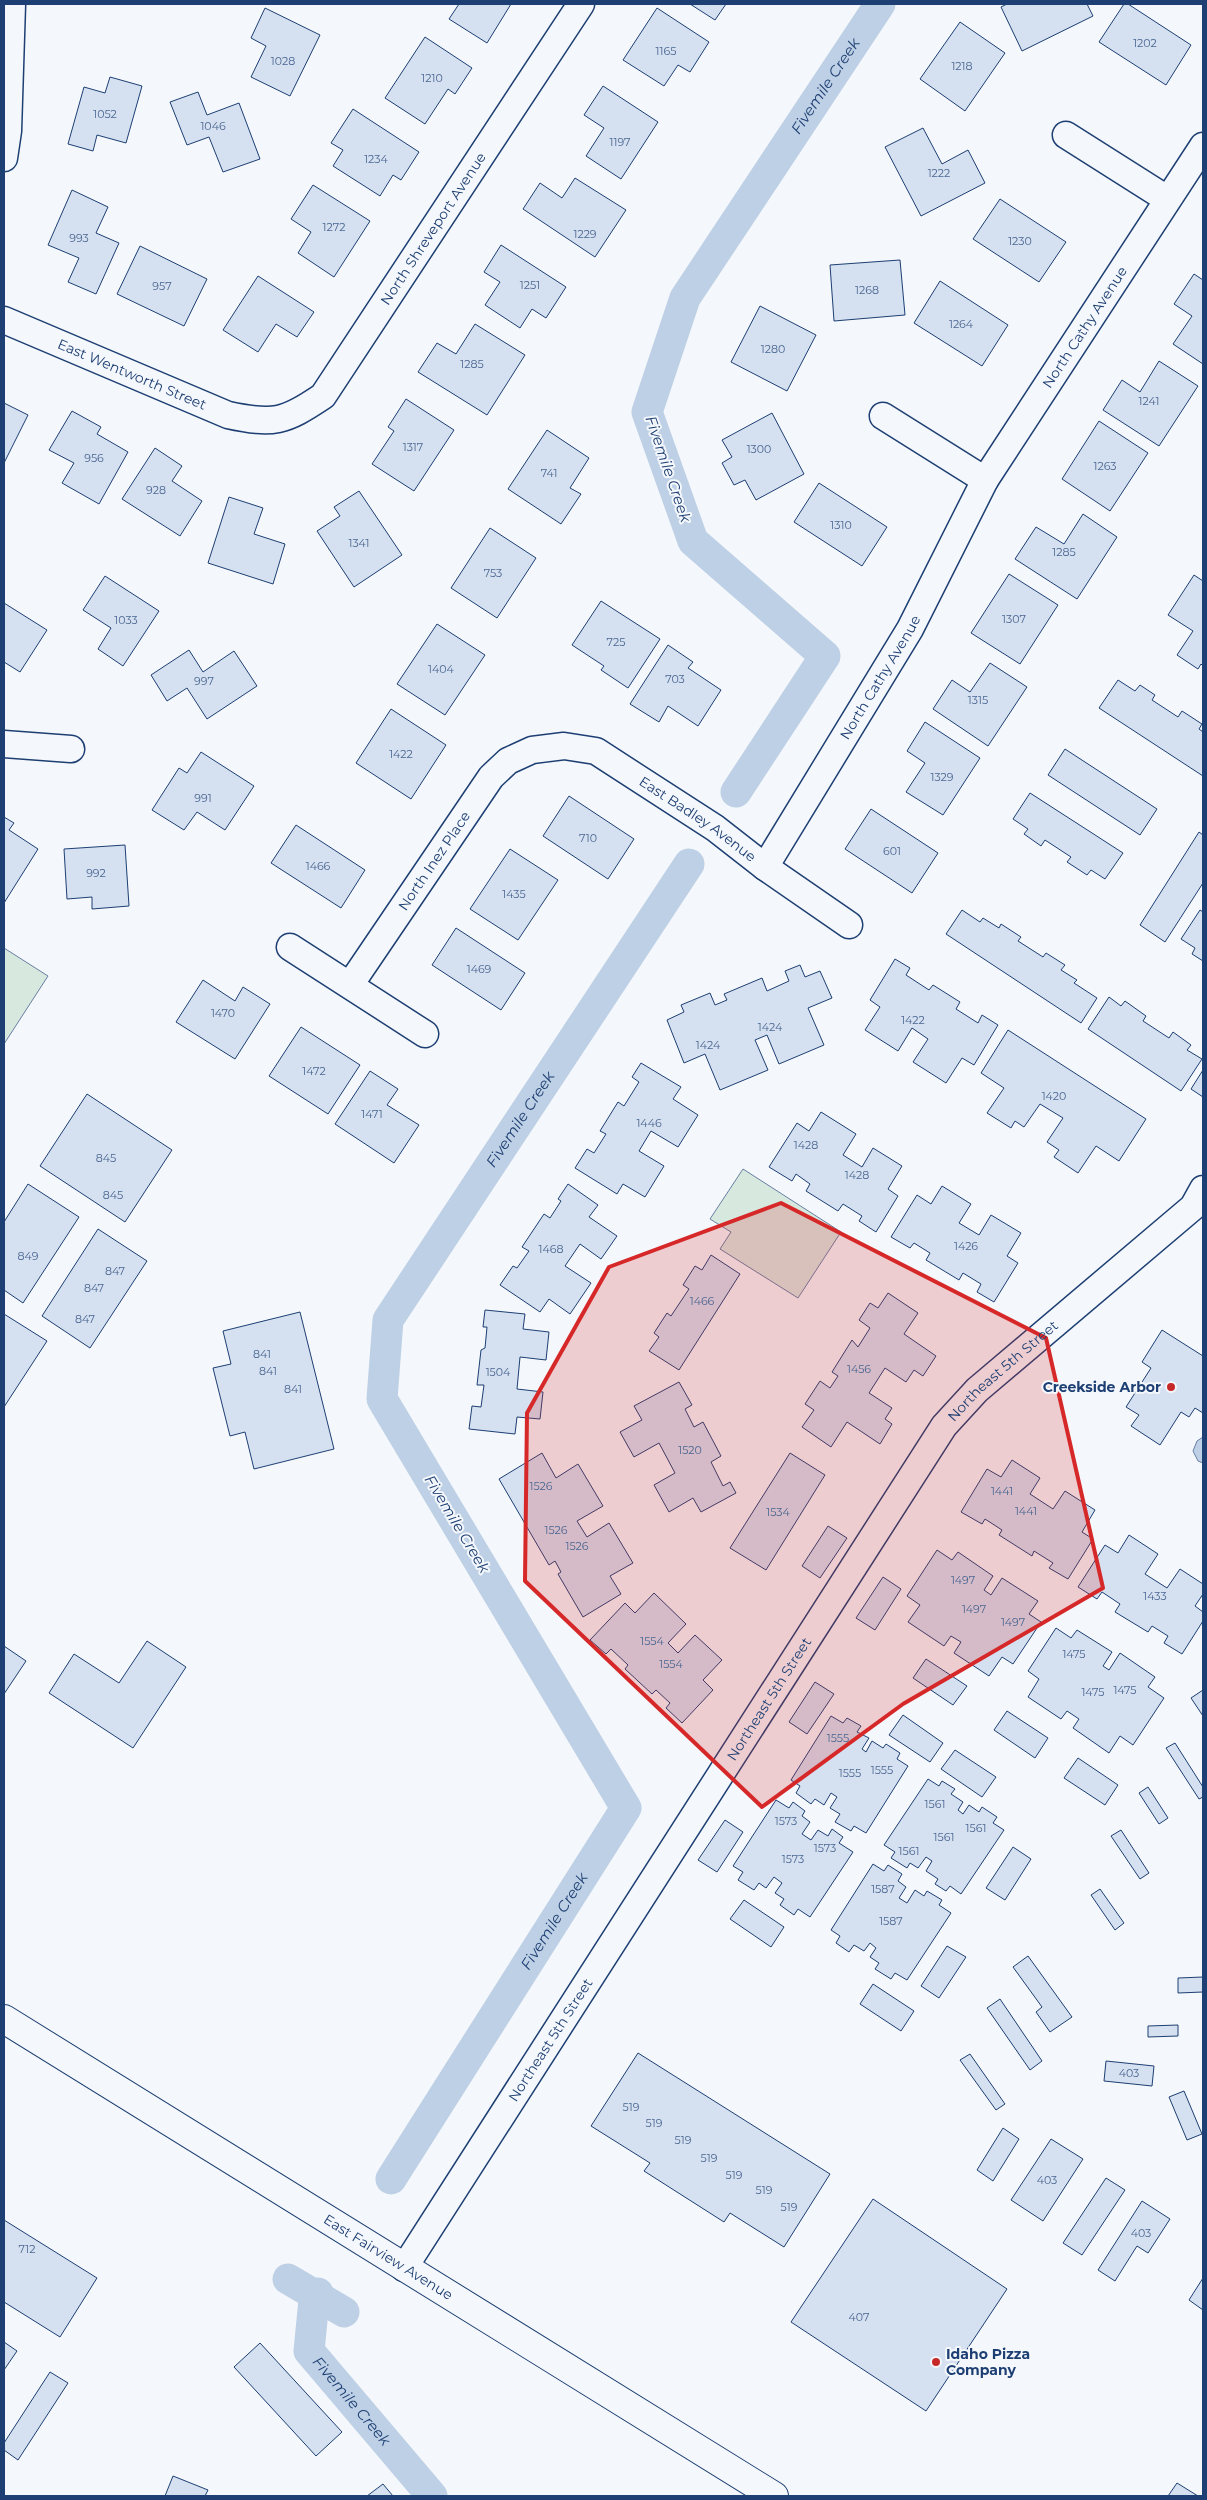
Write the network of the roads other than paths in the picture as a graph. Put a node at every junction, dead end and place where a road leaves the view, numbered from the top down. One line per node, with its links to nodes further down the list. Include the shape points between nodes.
1 (12, 4): 5 (street, via 8,130)
2 (581, 4): 9 (street, North Shreveport Avenue, via 323,396 294,415)
3 (1066, 135): 6 (street)
4 (1203, 146): 6 (street, North Cathy Avenue)
5 (4, 158)
6 (1167, 200): 10 (street, North Cathy Avenue)
7 (4, 320): 9 (street, East Wentworth Street, via 228,415)
8 (883, 416): 10 (street)
9 (261, 422)
10 (986, 480): 14 (street, North Cathy Avenue, via 910,628)
11 (4, 744): 12 (street)
12 (71, 749)
13 (532, 750): 14 (street, East Badley Avenue, via 564,746 596,751 715,828); 17 (street, North Inez Place, via 508,761 491,777)
14 (764, 867): 15 (street, East Badley Avenue)
15 (849, 925)
16 (290, 947): 17 (street)
17 (350, 985): 18 (street)
18 (425, 1034)
19 (1203, 1189): 21 (street, Northeast 5th Street, via 1193,1207 977,1390 944,1426)
20 (4, 2019): 21 (main road, East Fairview Avenue)
21 (404, 2268): 22 (main road, East Fairview Avenue)
22 (774, 2496)

